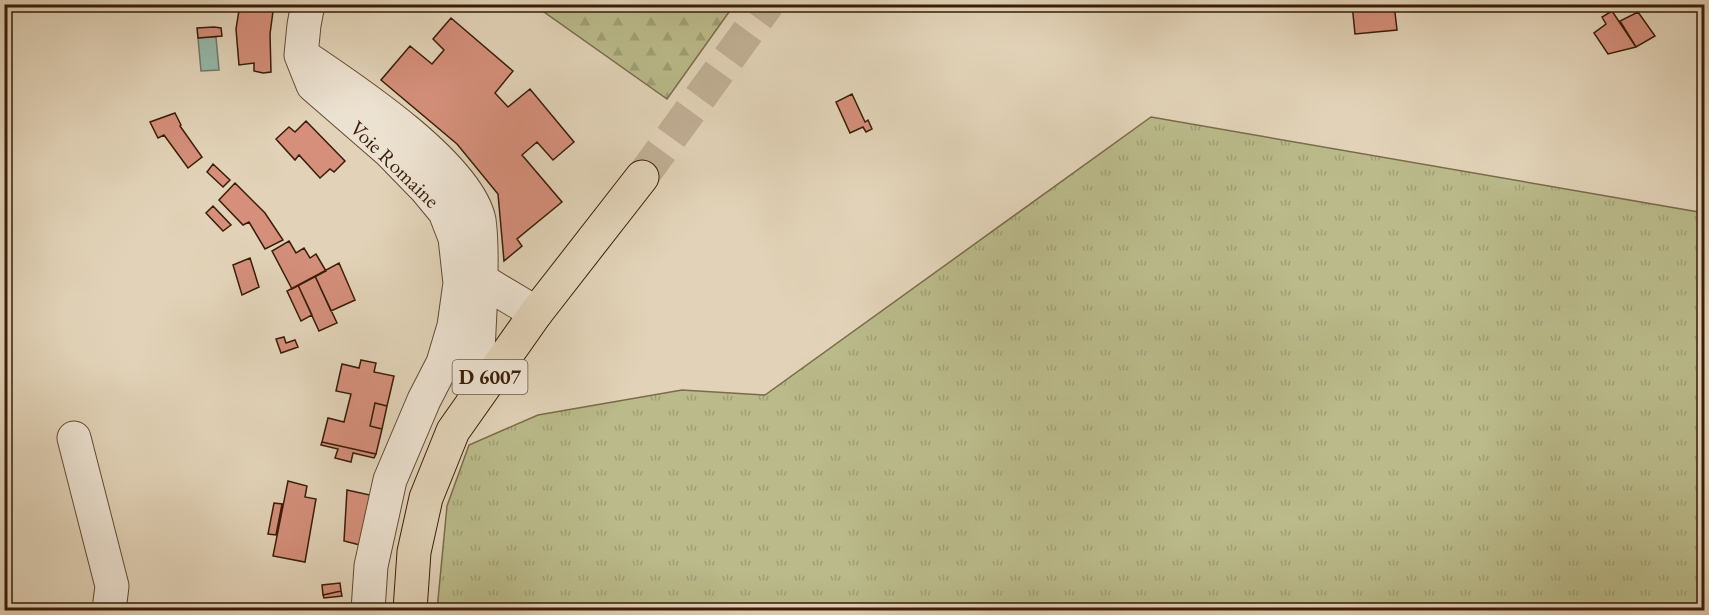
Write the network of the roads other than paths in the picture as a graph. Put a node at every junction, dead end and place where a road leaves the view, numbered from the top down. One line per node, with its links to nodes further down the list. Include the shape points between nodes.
1 (308, 4): 2 (street, Voie Romaine)
2 (301, 55): 4 (street, via 402,127 458,180 478,219); 9 (street, Voie Romaine, via 313,85 426,189 445,212 455,238 460,283 454,326 443,363 390,480 371,566)
3 (642, 177): 5 (main road, D 6007)
4 (481, 280): 5 (street); 6 (street)
5 (536, 313): 6 (main road, D 6007)
6 (474, 399): 10 (main road, D 6007, via 453,431 426,498 414,552)
7 (74, 438): 8 (street, via 112,586)
8 (109, 610)
9 (368, 610)
10 (410, 610)

